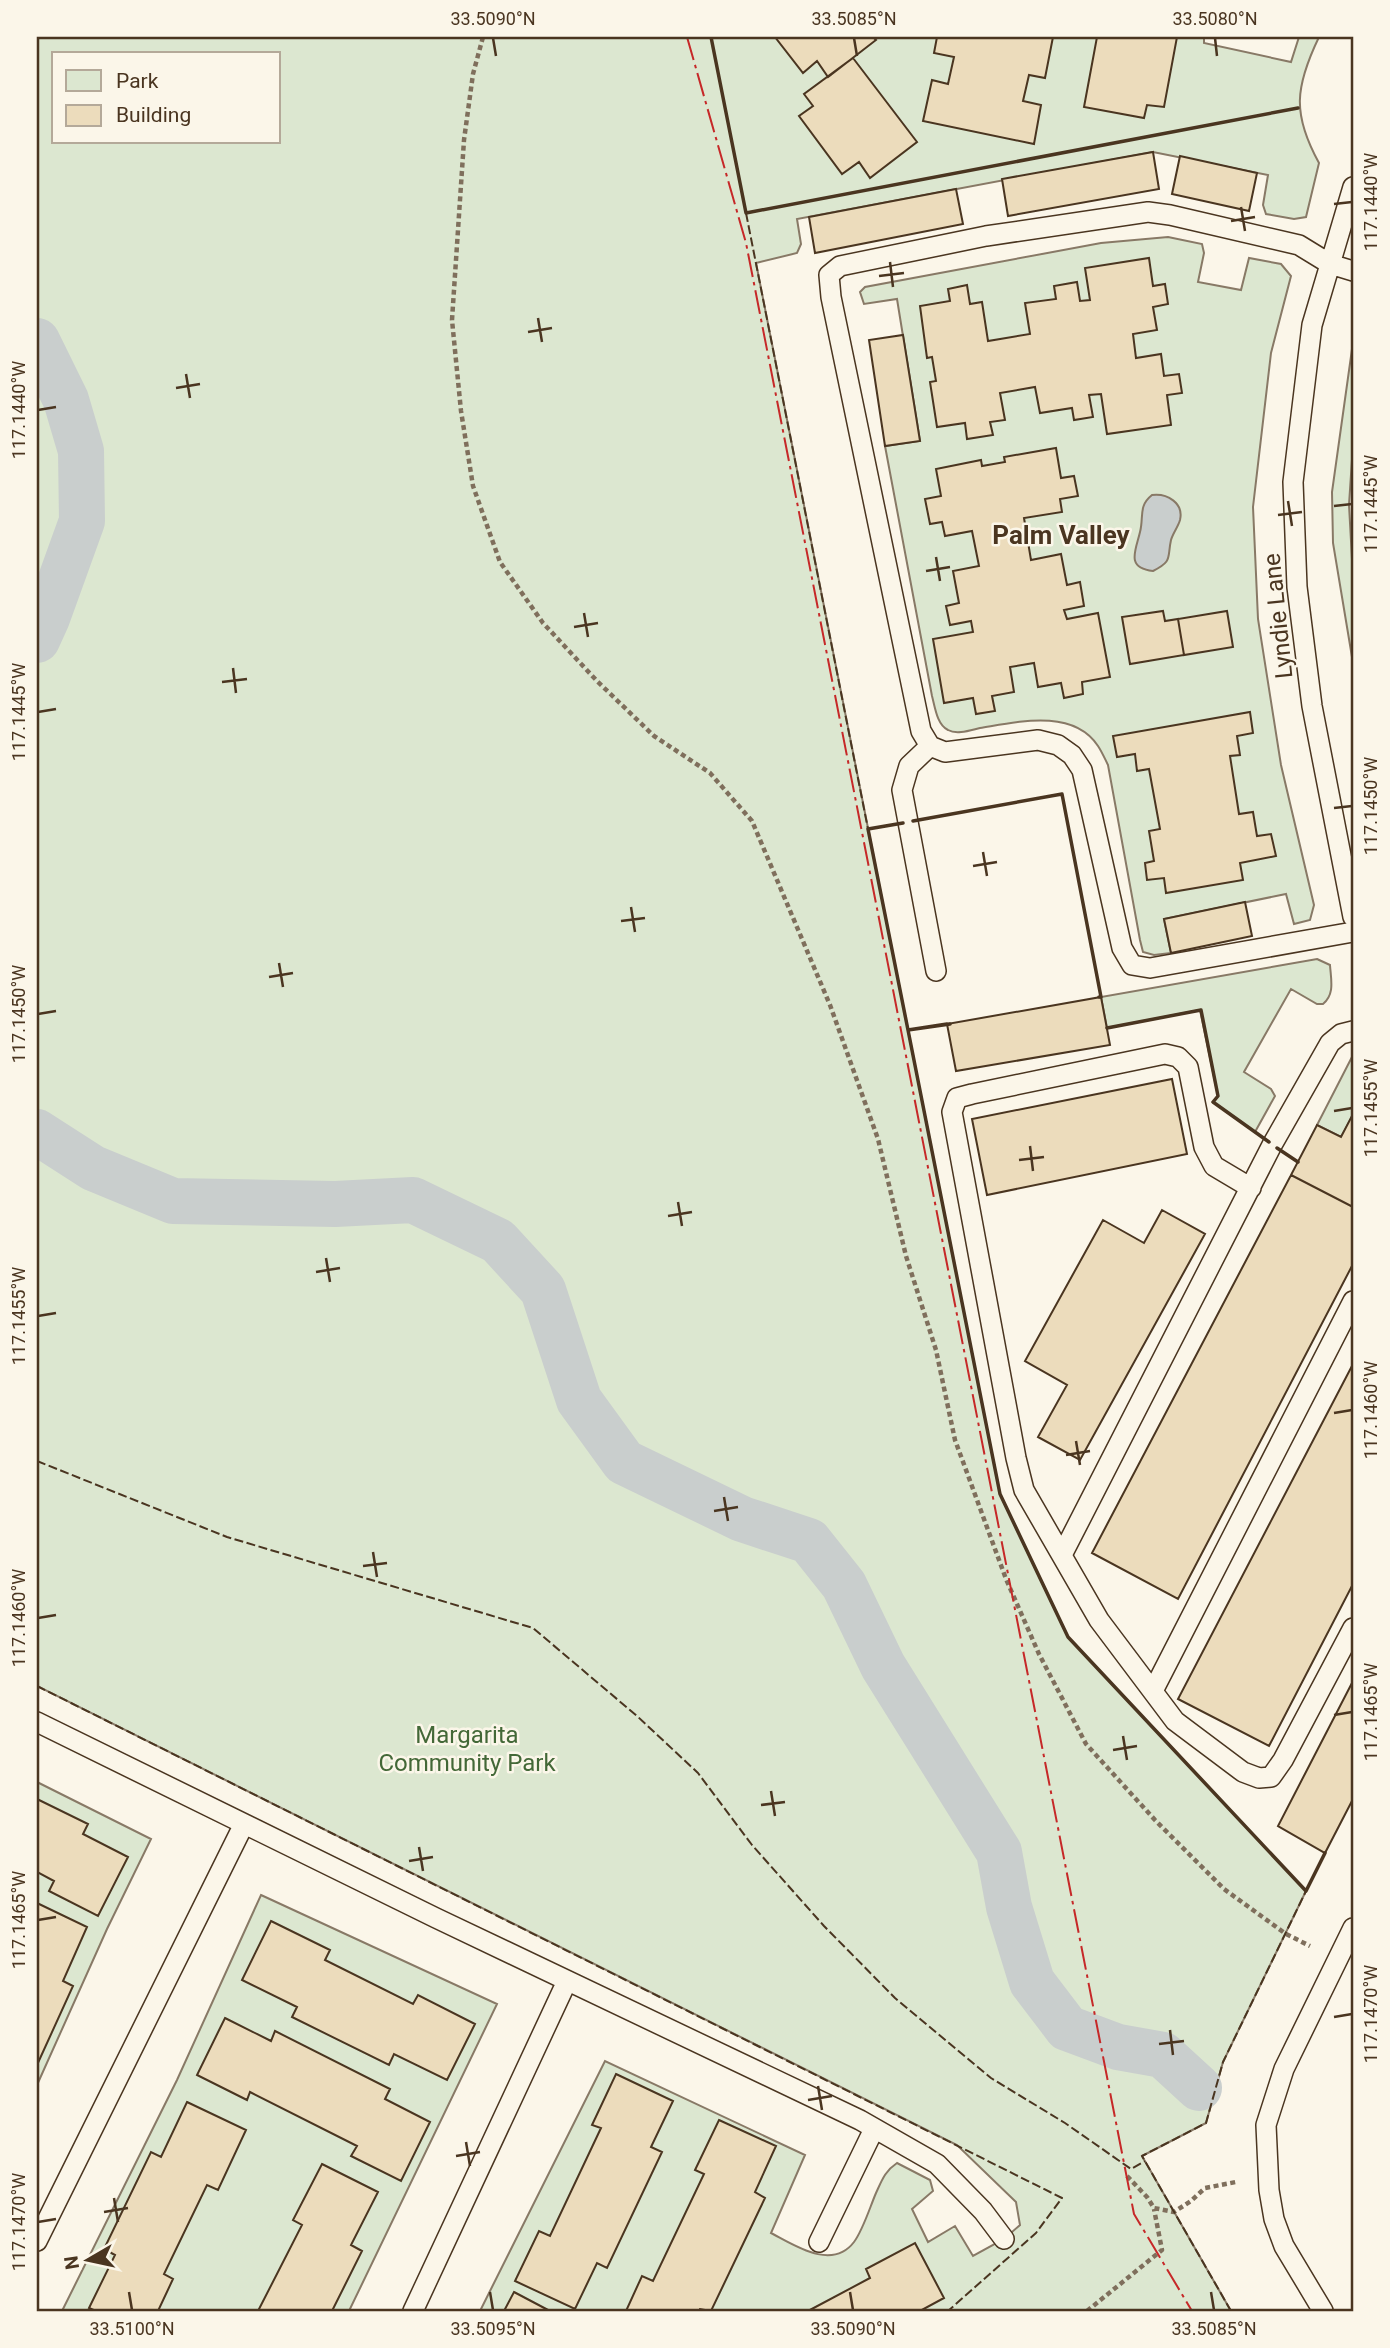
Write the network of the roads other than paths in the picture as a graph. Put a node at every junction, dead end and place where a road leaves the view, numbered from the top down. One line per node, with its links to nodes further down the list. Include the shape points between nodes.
1 (1353, 187): 2 (lane, Lyndie Lane)
2 (1330, 264): 3 (lane); 4 (lane, via 1298,245 1148,212 986,236 840,266 829,275 921,731); 5 (lane, Lyndie Lane, via 1312,325 1293,482 1297,587 1312,706)
3 (1353, 271)
4 (930, 746): 6 (lane, via 946,752 1038,740 1072,755 1082,770 1122,948 1132,965 1150,968); 7 (lane, via 909,766 902,790)
5 (1353, 917)
6 (1353, 932)
7 (936, 971)
8 (1353, 1031): 9 (lane, via 1330,1043)
9 (1251, 1188): 11 (lane); 11 (lane, via 1214,1166 1204,1147 1188,1067 1178,1057 1165,1054 957,1098 952,1112 1016,1458 1024,1489)
10 (1353, 1301): 13 (lane)
11 (1062, 1555): 13 (lane, via 1099,1619)
12 (1353, 1628): 13 (lane, via 1271,1777 1259,1779 1243,1772 1175,1721)
13 (1153, 1691)
14 (37, 1722): 15 (lane)
15 (244, 1825): 17 (lane); 20 (lane)
16 (1353, 1928): 23 (lane, via 1284,2069 1266,2125 1274,2219 1284,2246)
17 (568, 1981): 18 (lane); 22 (lane)
18 (874, 2129): 19 (lane, via 937,2164); 21 (lane)
19 (1004, 2239)
20 (37, 2241)
21 (819, 2242)
22 (413, 2311)
23 (1323, 2311)

